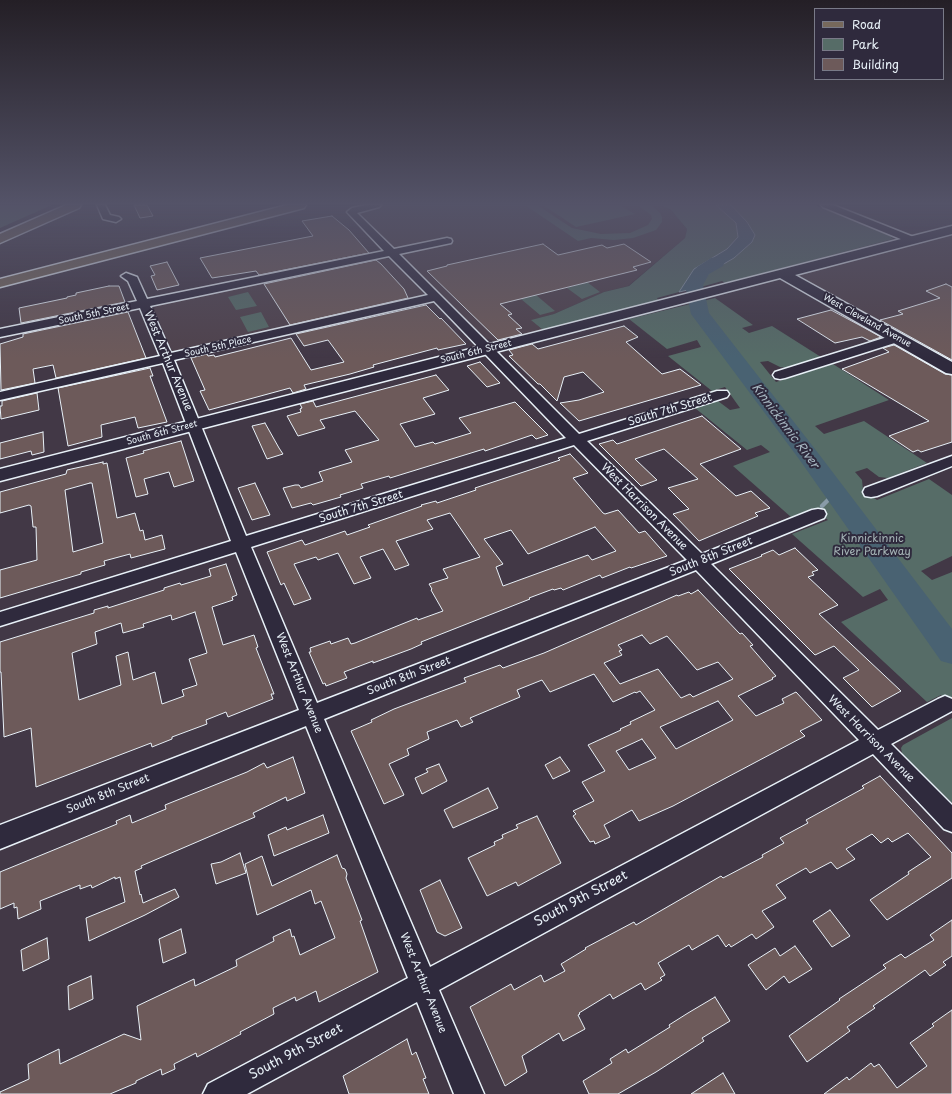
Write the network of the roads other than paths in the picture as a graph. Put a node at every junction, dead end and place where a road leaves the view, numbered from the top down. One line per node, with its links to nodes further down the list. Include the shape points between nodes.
1 (58, 256): 6 (main road)
2 (104, 256): 9 (main road)
3 (371, 256): 11 (street, South 5th Street)
4 (395, 256): 10 (street, West Harrison Avenue)
5 (848, 256): 7 (street, South 6th Street)
6 (0, 271)
7 (781, 273): 13 (street, West Cleveland Avenue); 14 (street, South 6th Street)
8 (126, 276): 11 (street, West Arthur Avenue, via 133,279)
9 (0, 283)
10 (436, 297): 14 (street, West Harrison Avenue); 15 (street, South 5th Place)
11 (144, 303): 12 (street, South 5th Street); 15 (street, West Arthur Avenue)
12 (0, 333)
13 (897, 338): 16 (street, West Cleveland Avenue); 17 (street)
14 (487, 350): 20 (street, South 6th Street); 21 (street, West Harrison Avenue)
15 (167, 358): 19 (street, South 5th Place); 20 (street, West Arthur Avenue)
16 (952, 370)
17 (780, 375)
18 (722, 394): 21 (street, South 7th Street)
19 (0, 396)
20 (194, 425): 23 (street, South 6th Street); 26 (street, West Arthur Avenue)
21 (577, 440): 26 (street, South 7th Street); 27 (street, West Harrison Avenue)
22 (952, 461): 24 (street)
23 (0, 475)
24 (871, 492)
25 (818, 514): 27 (street, South 8th Street)
26 (241, 544): 28 (street, South 7th Street); 30 (street, West Arthur Avenue)
27 (700, 562): 30 (street, South 8th Street); 31 (street, West Harrison Avenue)
28 (0, 619)
29 (945, 705): 31 (street, South 9th Street)
30 (311, 714): 33 (street, South 8th Street); 34 (street, West Arthur Avenue)
31 (875, 742): 32 (street, West Harrison Avenue); 34 (street, South 9th Street)
32 (952, 821)
33 (0, 837)
34 (424, 984): 35 (street, South 9th Street); 36 (street, West Arthur Avenue)
35 (218, 1094)
36 (469, 1094)

